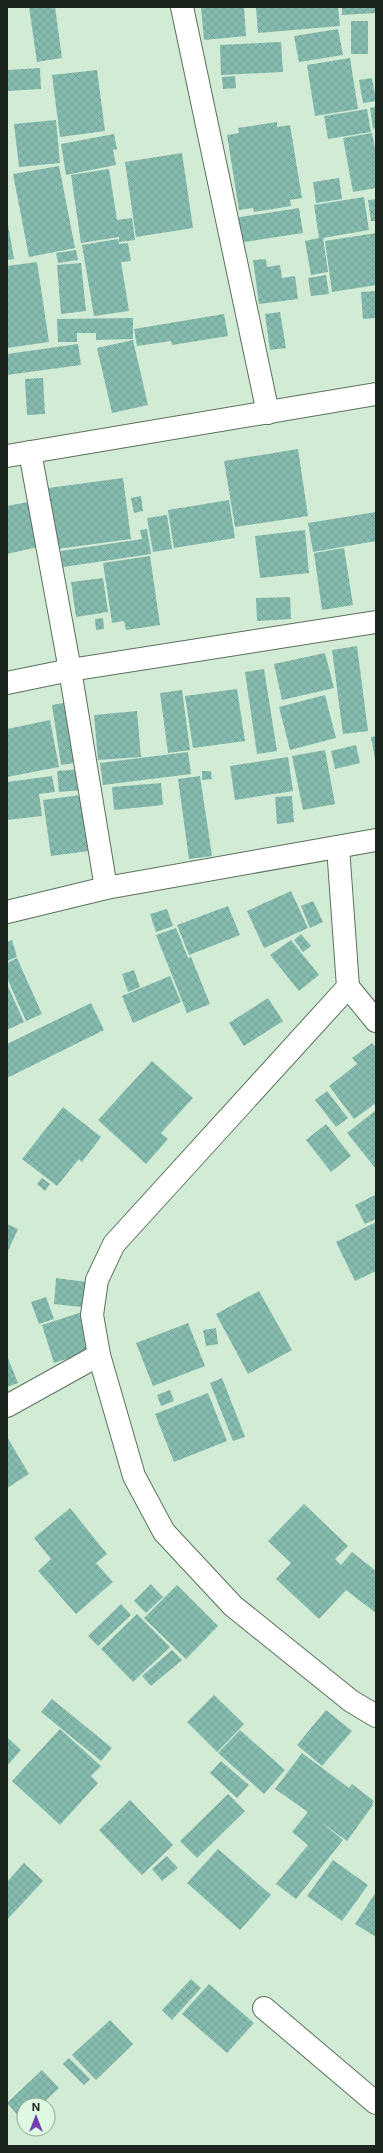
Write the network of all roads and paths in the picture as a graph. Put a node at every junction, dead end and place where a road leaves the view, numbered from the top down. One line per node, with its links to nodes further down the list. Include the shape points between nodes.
1 (182, 7): 3 (street)
2 (376, 394): 3 (street)
3 (268, 413): 4 (street)
4 (30, 452): 5 (street); 7 (street)
5 (7, 456)
6 (376, 622): 7 (street)
7 (70, 670): 8 (street); 11 (street)
8 (7, 683)
9 (376, 840): 10 (street)
10 (338, 847): 11 (street); 13 (street)
11 (106, 888): 12 (street)
12 (7, 912)
13 (348, 987): 14 (street); 15 (street, via 114,1244 97,1280 92,1315)
14 (376, 1021)
15 (99, 1355): 16 (street); 17 (street, via 134,1476 164,1532 233,1606 351,1700)
16 (7, 1406)
17 (376, 1716)
18 (264, 2008): 19 (street)
19 (376, 2103)

